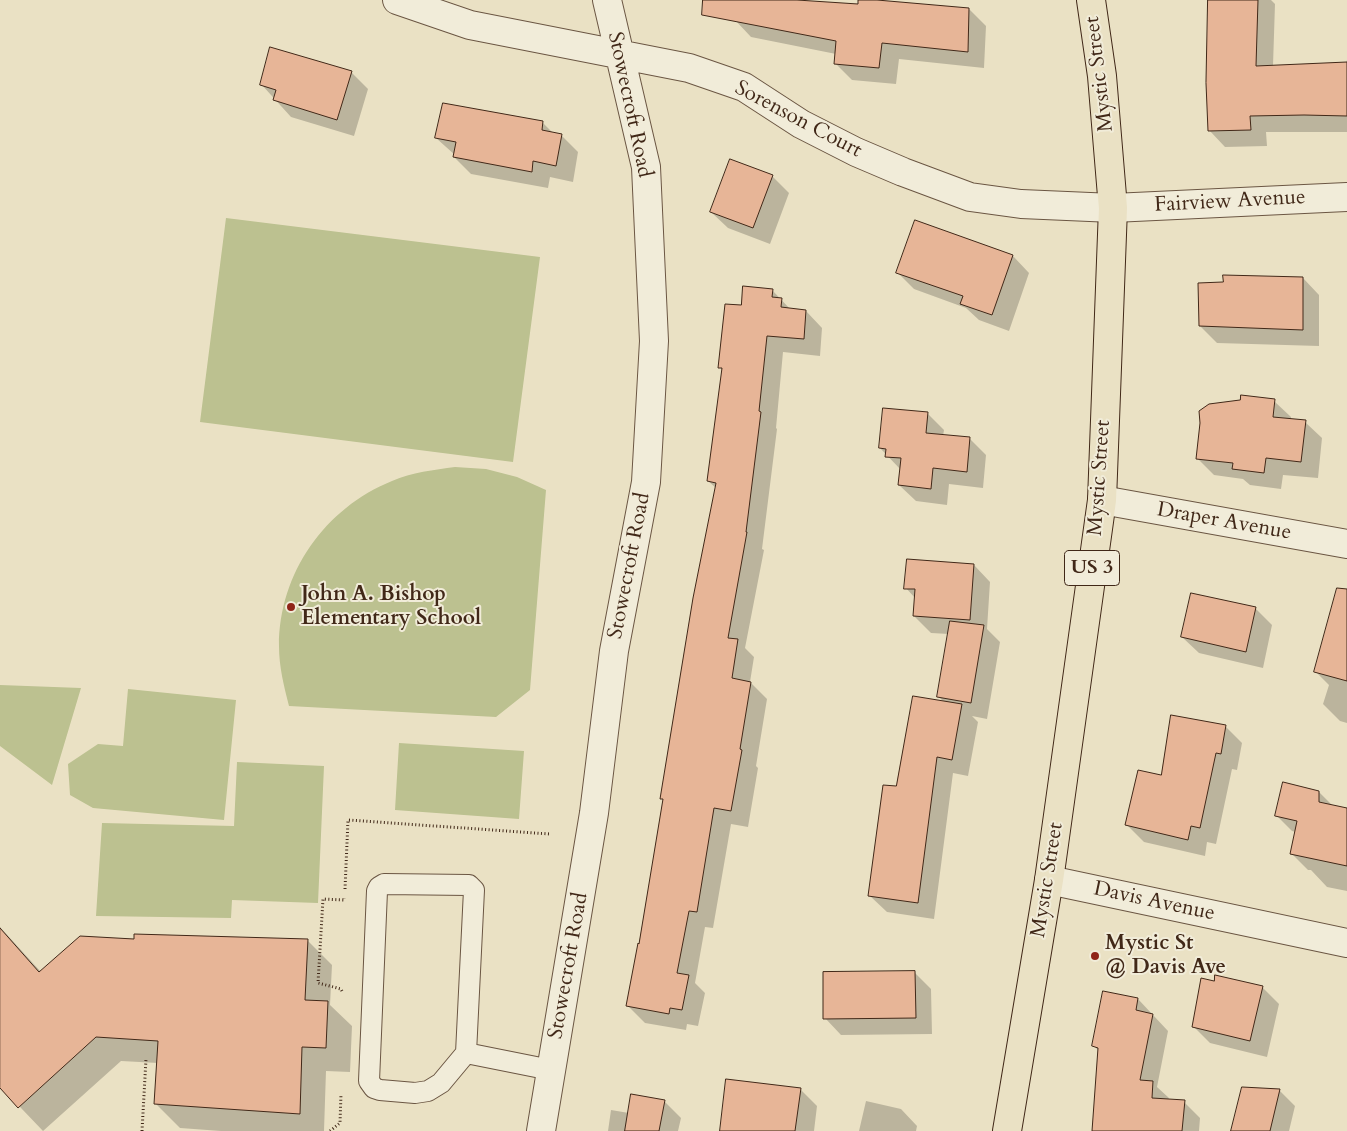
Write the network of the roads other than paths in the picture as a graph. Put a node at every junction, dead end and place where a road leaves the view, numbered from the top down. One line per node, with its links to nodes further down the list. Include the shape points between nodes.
1 (396, 0): 4 (street, Sorenson Court, via 470,24)
2 (607, 0): 4 (street, Stowecroft Road)
3 (1091, 0): 6 (highway, Mystic Street / US 3, via 1102,76)
4 (620, 54): 6 (street, Sorenson Court, via 689,68 744,87 802,124 856,152 970,197 1021,204); 12 (street, Stowecroft Road, via 646,167 654,341 646,482 614,651 594,813)
5 (1347, 197): 6 (street, Fairview Avenue)
6 (1113, 208): 7 (highway, Mystic Street / US 3)
7 (1102, 500): 8 (street, Draper Avenue); 9 (highway, Mystic Street / US 3)
8 (1347, 544)
9 (1048, 880): 10 (street, Davis Avenue); 14 (highway, Mystic Street / US 3)
10 (1347, 943)
11 (466, 1052): 11 (lane, via 473,887 470,884 384,884 377,891 369,1081 380,1090 428,1091 441,1083); 12 (lane)
12 (551, 1070): 13 (street, Stowecroft Road)
13 (541, 1131)
14 (1007, 1131)

